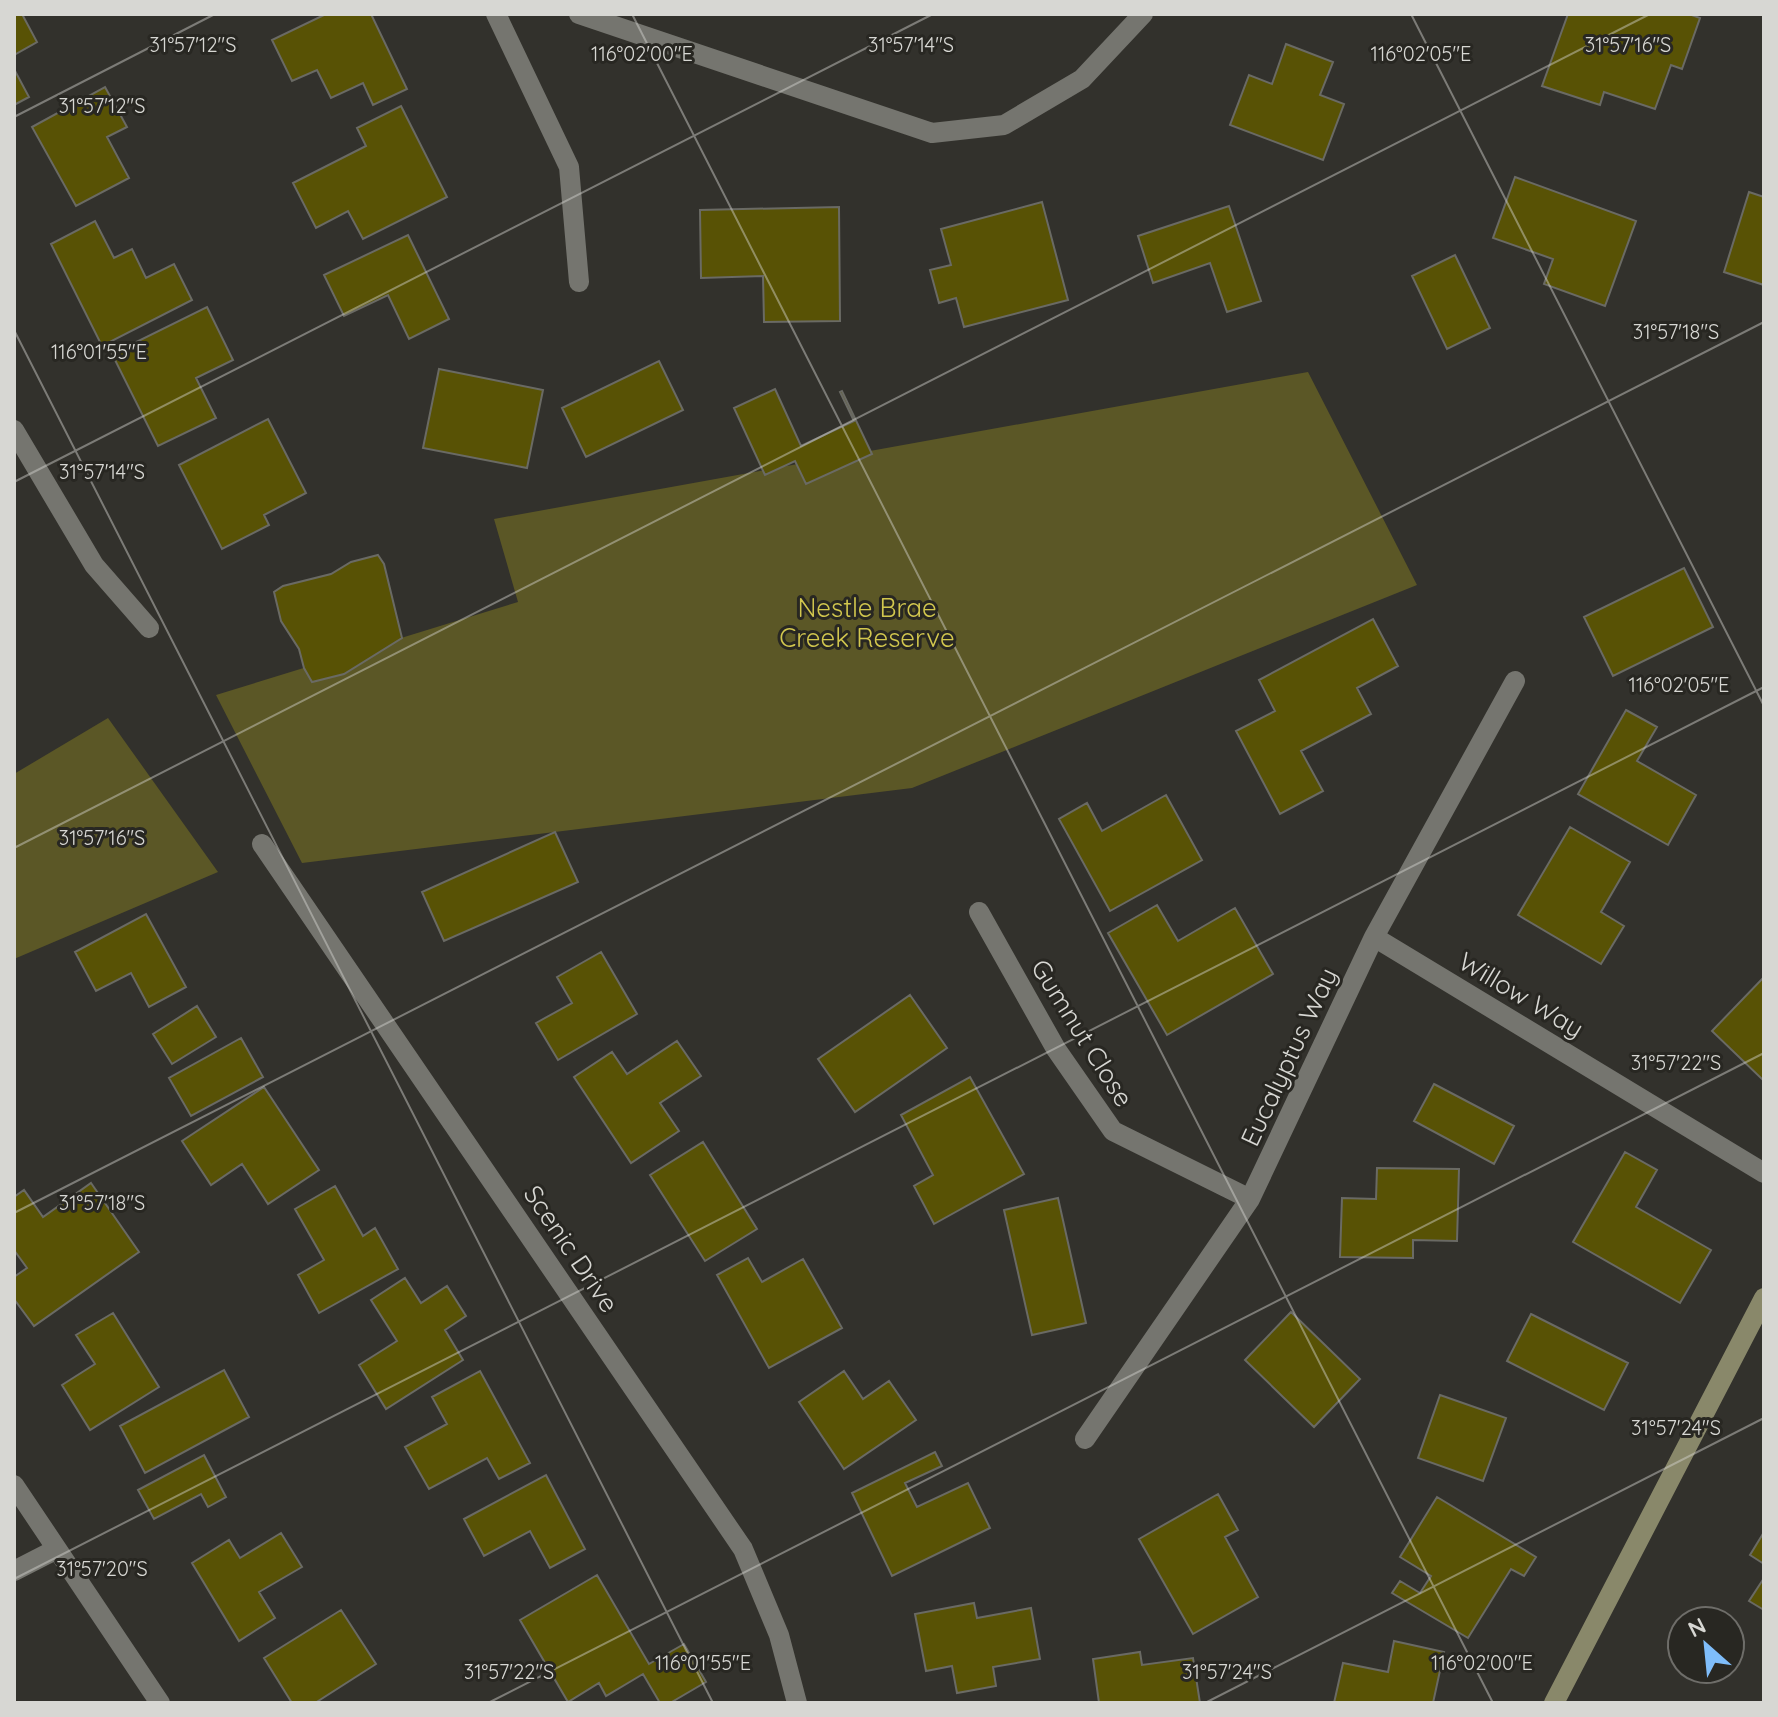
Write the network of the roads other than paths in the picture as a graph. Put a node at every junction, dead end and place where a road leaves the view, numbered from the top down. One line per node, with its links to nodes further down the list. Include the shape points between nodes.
1 (496, 14): 4 (street, via 569,167)
2 (579, 14): 3 (street, via 932,133 1004,125 1082,79)
3 (1143, 14)
4 (579, 282)
5 (14, 430): 6 (street, via 94,565)
6 (149, 628)
7 (1515, 681): 10 (street, Eucalyptus Way)
8 (262, 844): 19 (street, Scenic Drive, via 743,1549 779,1635)
9 (979, 912): 12 (street, Gumnut Close, via 1056,1049 1113,1131)
10 (1374, 937): 11 (street, Willow Way); 12 (street, Eucalyptus Way)
11 (1764, 1173)
12 (1250, 1199): 14 (street, Eucalyptus Way)
13 (1764, 1298): 20 (street)
14 (1085, 1439)
15 (14, 1485): 16 (street)
16 (57, 1549): 17 (street); 18 (street)
17 (14, 1571)
18 (160, 1703)
19 (797, 1703)
20 (1554, 1703)

